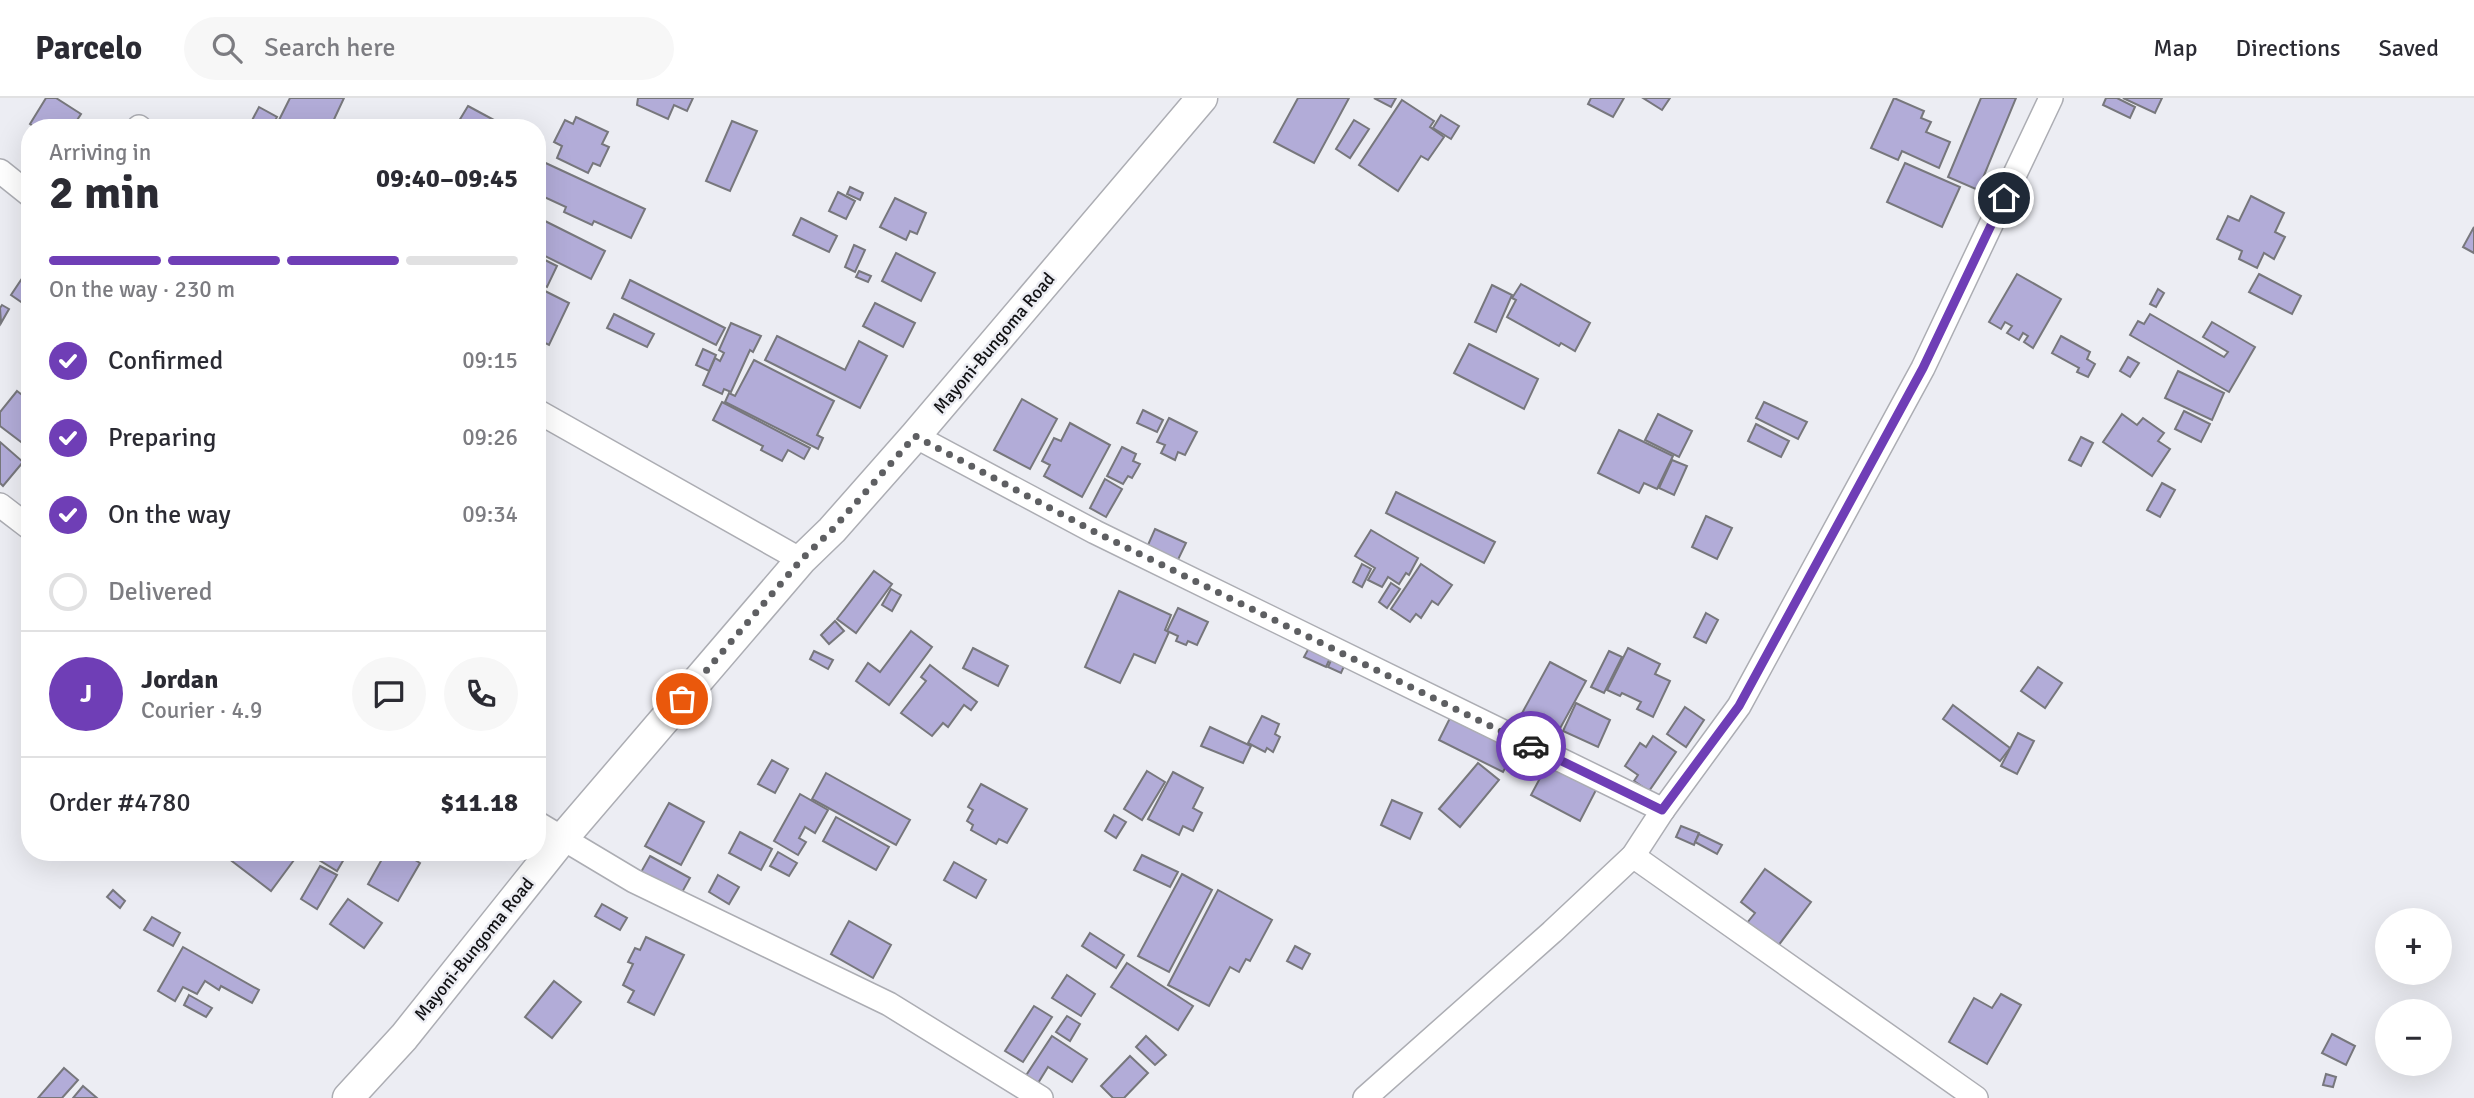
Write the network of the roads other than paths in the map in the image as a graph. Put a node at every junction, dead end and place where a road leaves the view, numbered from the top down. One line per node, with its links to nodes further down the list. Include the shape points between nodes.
1 (1202, 98): 6 (main road, Mayoni-Bungoma Road)
2 (2048, 99): 10 (street, via 1923,368 1739,706)
3 (0, 171): 4 (street)
4 (21, 188)
5 (546, 416): 9 (street)
6 (915, 436): 9 (main road, Mayoni-Bungoma Road); 10 (street, via 1095,532)
7 (0, 505): 8 (street)
8 (21, 521)
9 (801, 560): 12 (main road, Mayoni-Bungoma Road)
10 (1662, 810): 13 (street)
11 (546, 828): 12 (street)
12 (563, 838): 14 (main road, Mayoni-Bungoma Road); 17 (street, via 634,881 889,1004)
13 (1633, 856): 18 (street); 19 (street)
14 (546, 859)
15 (545, 861): 16 (main road, Mayoni-Bungoma Road, via 404,1037)
16 (348, 1098)
17 (1041, 1098)
18 (1365, 1098)
19 (1976, 1098)

